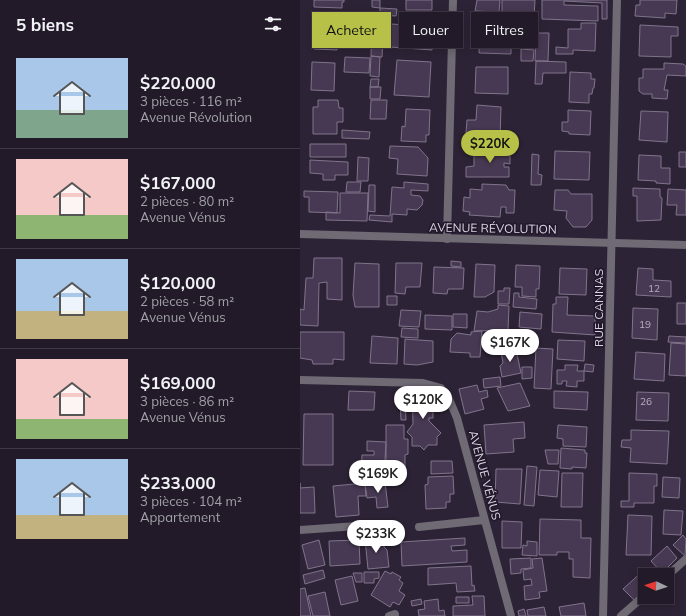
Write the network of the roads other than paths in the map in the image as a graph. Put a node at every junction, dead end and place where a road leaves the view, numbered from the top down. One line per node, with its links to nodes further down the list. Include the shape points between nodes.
1 (453, 0): 4 (street)
2 (617, 0): 5 (street, RUE CANNAS)
3 (300, 234): 4 (street, AVENUE RÉVOLUTION)
4 (447, 239): 5 (street, AVENUE RÉVOLUTION)
5 (611, 243): 6 (street, AVENUE RÉVOLUTION); 16 (street, RUE CANNAS)
6 (686, 245)
7 (300, 380): 8 (street, AVENUE VÉNUS, via 423,383 441,388 457,418)
8 (484, 520): 10 (street); 15 (street, AVENUE VÉNUS)
9 (386, 524): 11 (street)
10 (419, 527)
11 (300, 530)
12 (686, 559): 13 (street)
13 (674, 570)
14 (638, 601): 17 (street)
15 (511, 616)
16 (603, 616)
17 (621, 616)

